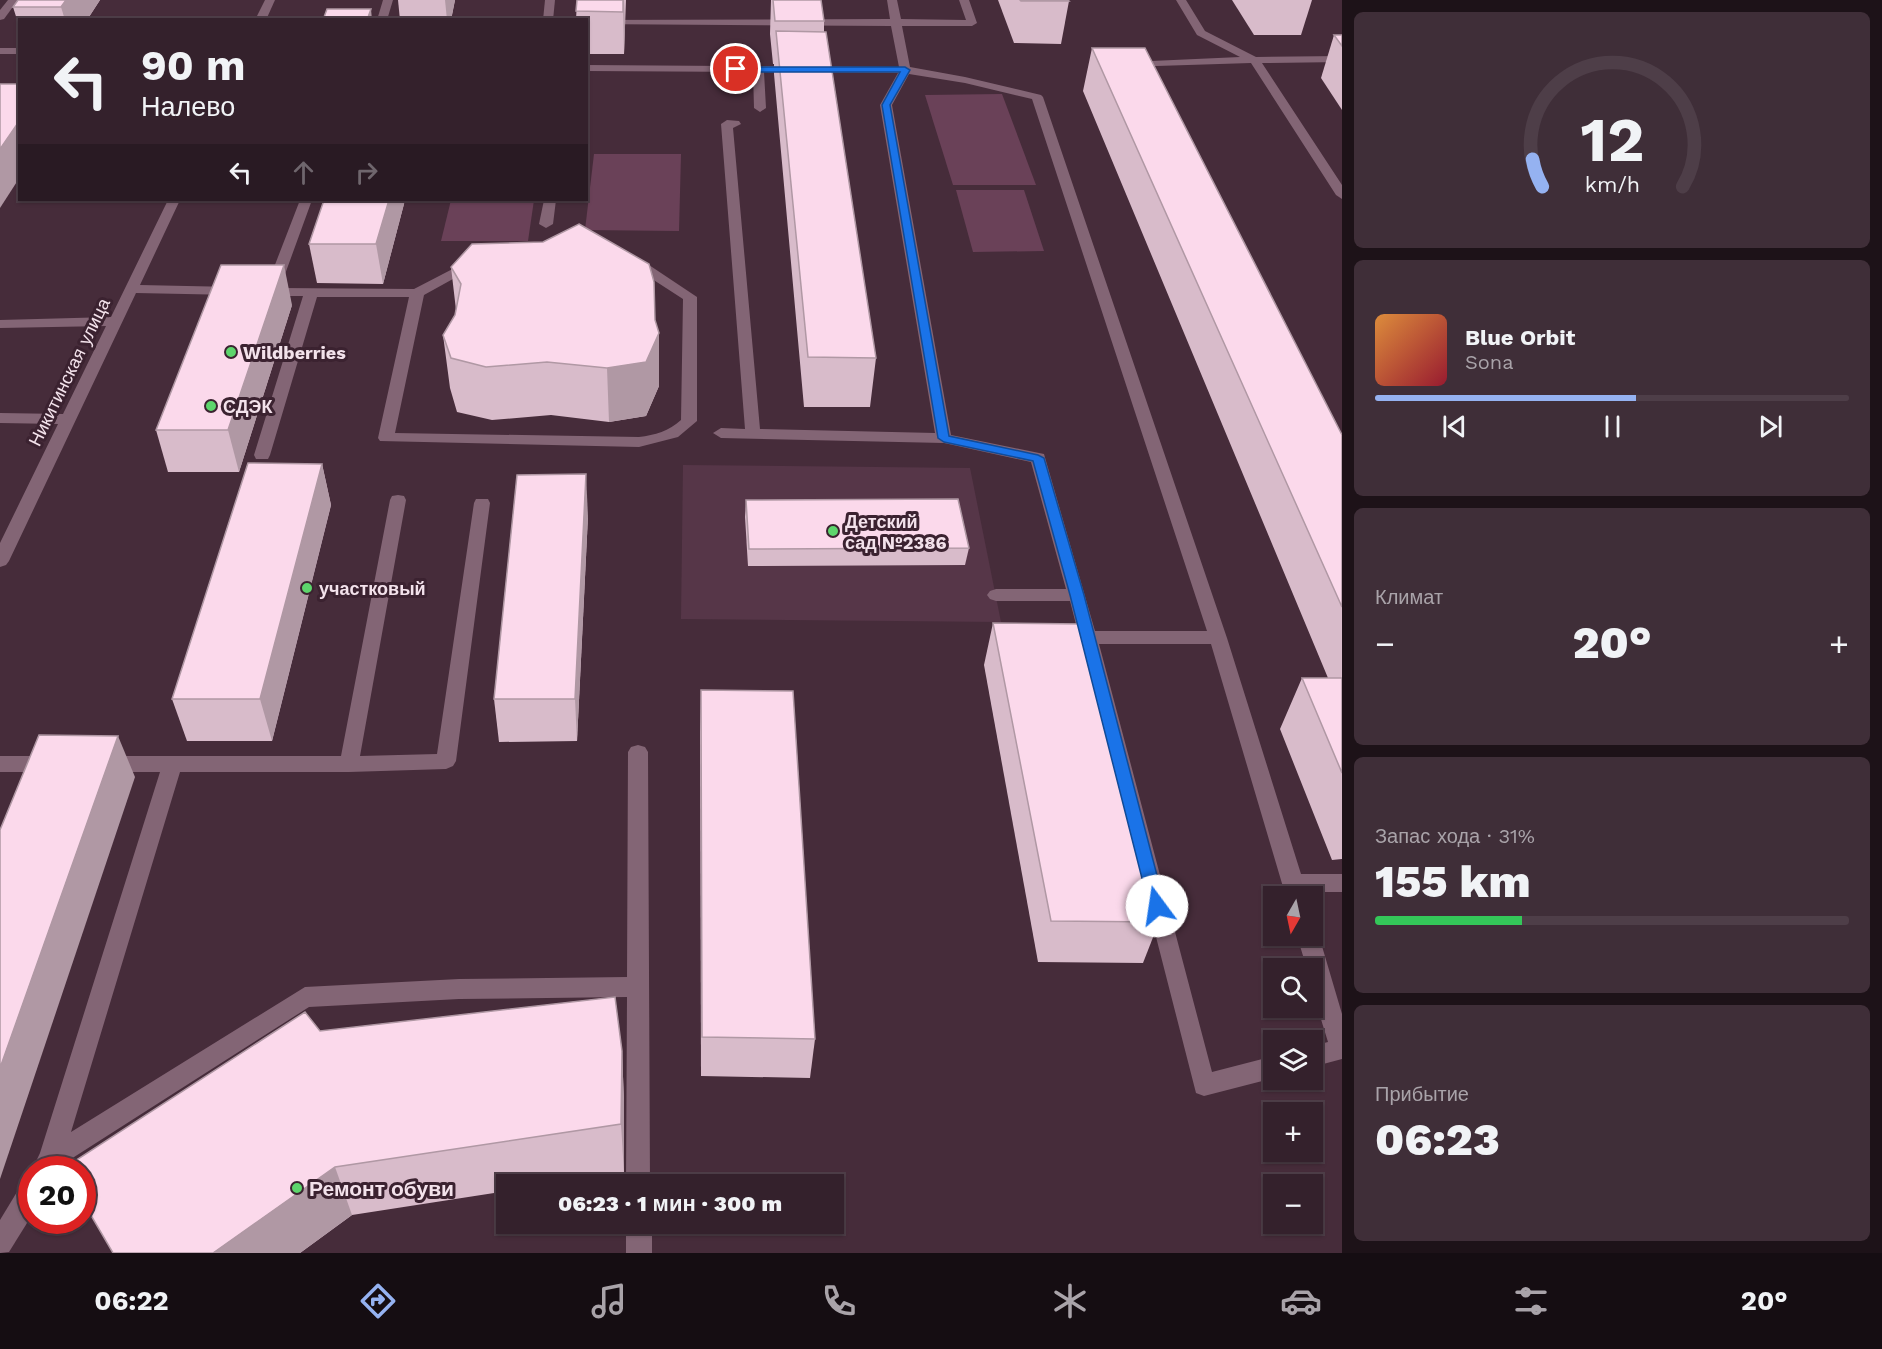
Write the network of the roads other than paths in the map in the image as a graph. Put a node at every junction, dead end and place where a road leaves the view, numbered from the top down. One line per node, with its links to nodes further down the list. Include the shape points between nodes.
1 (13, 0): 8 (street)
2 (270, 0): 9 (street)
3 (388, 0): 10 (street)
4 (550, 0): 11 (street)
5 (892, 0): 13 (street)
6 (964, 0): 13 (street, via 972,23)
7 (1181, 0): 17 (street, via 1201,33)
8 (0, 17)
9 (261, 18)
10 (383, 18)
11 (548, 18)
12 (588, 21): 13 (street)
13 (897, 22): 21 (street)
14 (0, 51): 15 (street)
15 (18, 51)
16 (1342, 59): 17 (street)
17 (1254, 60): 18 (street); 24 (street)
18 (1117, 65)
19 (588, 68): 20 (street)
20 (758, 69): 21 (street); 22 (street)
21 (905, 70): 41 (street, via 886,105); 49 (street, via 1037,97)
22 (760, 108)
23 (735, 124): 40 (street, via 727,124)
24 (1342, 195)
25 (174, 201): 31 (street, Никитинская улица)
26 (306, 201): 32 (street)
27 (550, 201): 28 (street)
28 (546, 224)
29 (493, 260): 34 (street, via 481,260)
30 (612, 261): 34 (street, via 635,262 690,297 689,421 681,430 662,438 639,442 386,438)
31 (130, 289): 32 (street); 35 (street, Никитинская улица)
32 (271, 292): 33 (street)
33 (311, 292): 34 (street); 42 (street)
34 (417, 293)
35 (115, 321): 36 (street); 38 (street, Никитинская улица)
36 (0, 324)
37 (0, 418): 38 (street)
38 (68, 419): 45 (street, Никитинская улица)
39 (721, 433): 40 (street)
40 (753, 433): 41 (street)
41 (944, 438): 47 (street, via 1038,458)
42 (262, 455)
43 (398, 500): 55 (street)
44 (482, 503): 55 (street, via 446,761)
45 (0, 561)
46 (996, 595): 47 (street)
47 (1077, 595): 48 (street)
48 (1088, 637): 49 (street); 63 (street, via 1204,1085)
49 (1218, 638): 57 (street)
50 (638, 752): 60 (street)
51 (0, 764): 52 (street)
52 (69, 764)
53 (92, 764): 54 (street)
54 (172, 764): 55 (street); 64 (street)
55 (349, 764)
56 (1342, 883): 58 (street)
57 (1294, 886)
58 (1322, 886)
59 (1311, 946): 61 (street)
60 (638, 987): 65 (street, via 459,989 305,997); 66 (street)
61 (1342, 1049): 62 (street)
62 (1323, 1054)
63 (1263, 1070)
64 (50, 1156)
65 (60, 1156)
66 (639, 1174)
67 (18, 1214): 69 (street)
68 (639, 1234): 70 (street)
69 (0, 1243)
70 (639, 1253)

